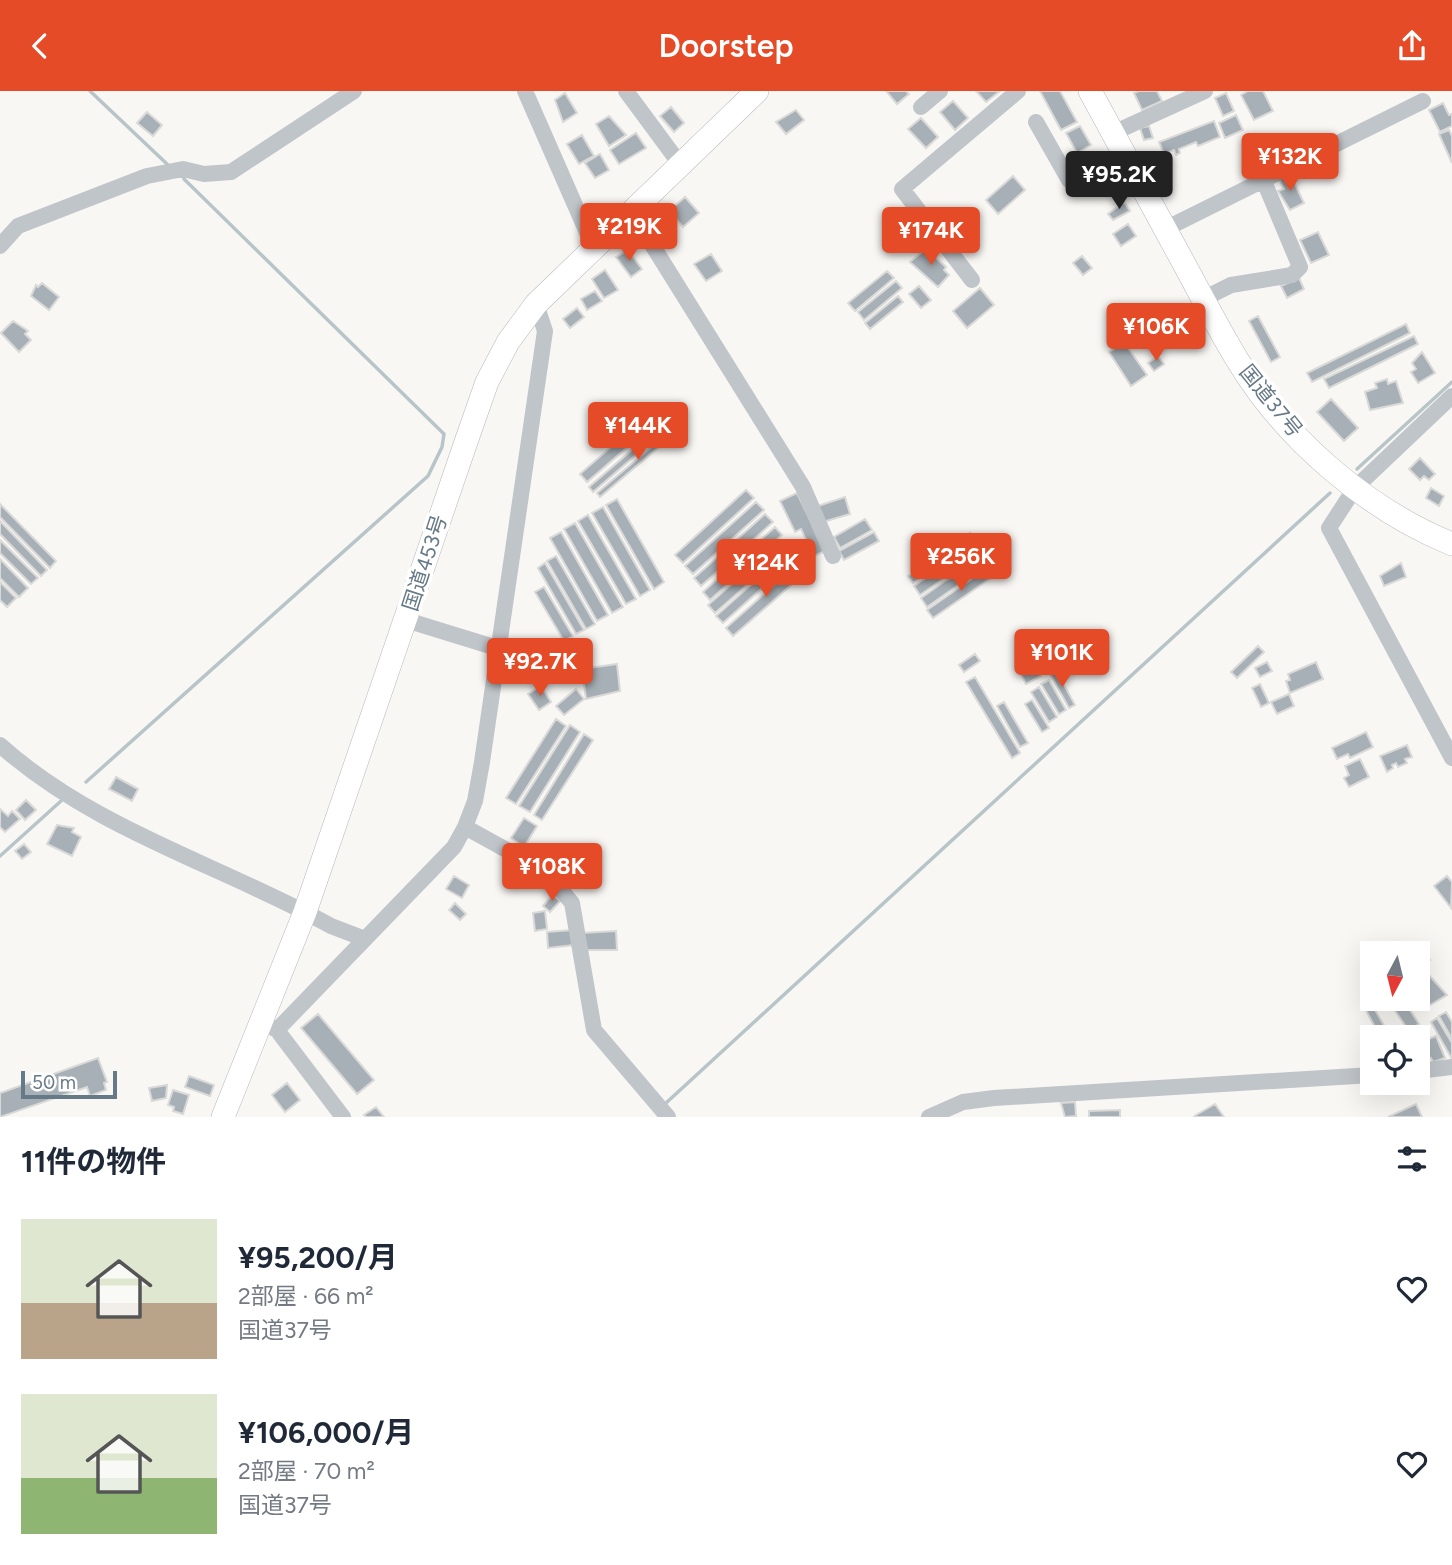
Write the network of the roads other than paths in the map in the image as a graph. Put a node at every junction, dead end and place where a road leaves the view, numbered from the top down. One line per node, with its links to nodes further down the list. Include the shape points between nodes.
1 (354, 91): 18 (street, via 231,172 204,174 183,169 147,176 18,226)
2 (526, 91): 19 (street)
3 (626, 91): 14 (street)
4 (757, 91): 14 (highway, 国道453号)
5 (940, 91): 10 (street)
6 (1018, 91): 20 (street, via 902,189)
7 (1090, 91): 12 (highway, 国道37号)
8 (1205, 91): 12 (street)
9 (1423, 101): 15 (street)
10 (922, 107)
11 (1037, 122): 13 (street, via 1069,180)
12 (1113, 132): 13 (highway, 国道37号)
13 (1129, 162): 17 (highway, 国道37号)
14 (680, 163): 16 (highway, 国道453号)
15 (1263, 179): 17 (street); 21 (street, via 1300,267 1292,275 1231,285)
16 (631, 211): 19 (highway, 国道453号); 26 (street, via 803,487)
17 (1165, 229): 21 (highway, 国道37号)
18 (0, 246)
19 (593, 246): 22 (highway, 国道453号)
20 (971, 280)
21 (1203, 299): 24 (highway, 国道37号, via 1238,363 1271,407)
22 (536, 304): 27 (highway, 国道453号, via 487,382); 28 (street, via 545,331)
23 (1452, 396): 24 (street)
24 (1355, 488): 25 (highway, 国道37号); 30 (street, via 1329,529)
25 (1446, 536)
26 (832, 555)
27 (406, 620): 28 (street); 32 (highway, 国道453号)
28 (497, 648): 31 (street, via 477,787)
29 (0, 745): 32 (street, via 82,804)
30 (1452, 758)
31 (465, 827): 33 (street, via 423,882); 40 (street, via 532,863 572,903 594,1030)
32 (304, 912): 33 (street); 34 (highway, 国道453号)
33 (365, 939): 34 (street)
34 (269, 1026): 38 (highway, 国道453号); 39 (street)
35 (1452, 1067): 36 (street)
36 (1430, 1069)
37 (1360, 1076): 41 (street, via 994,1098 964,1103)
38 (223, 1117)
39 (343, 1117)
40 (668, 1117)
41 (929, 1117)

